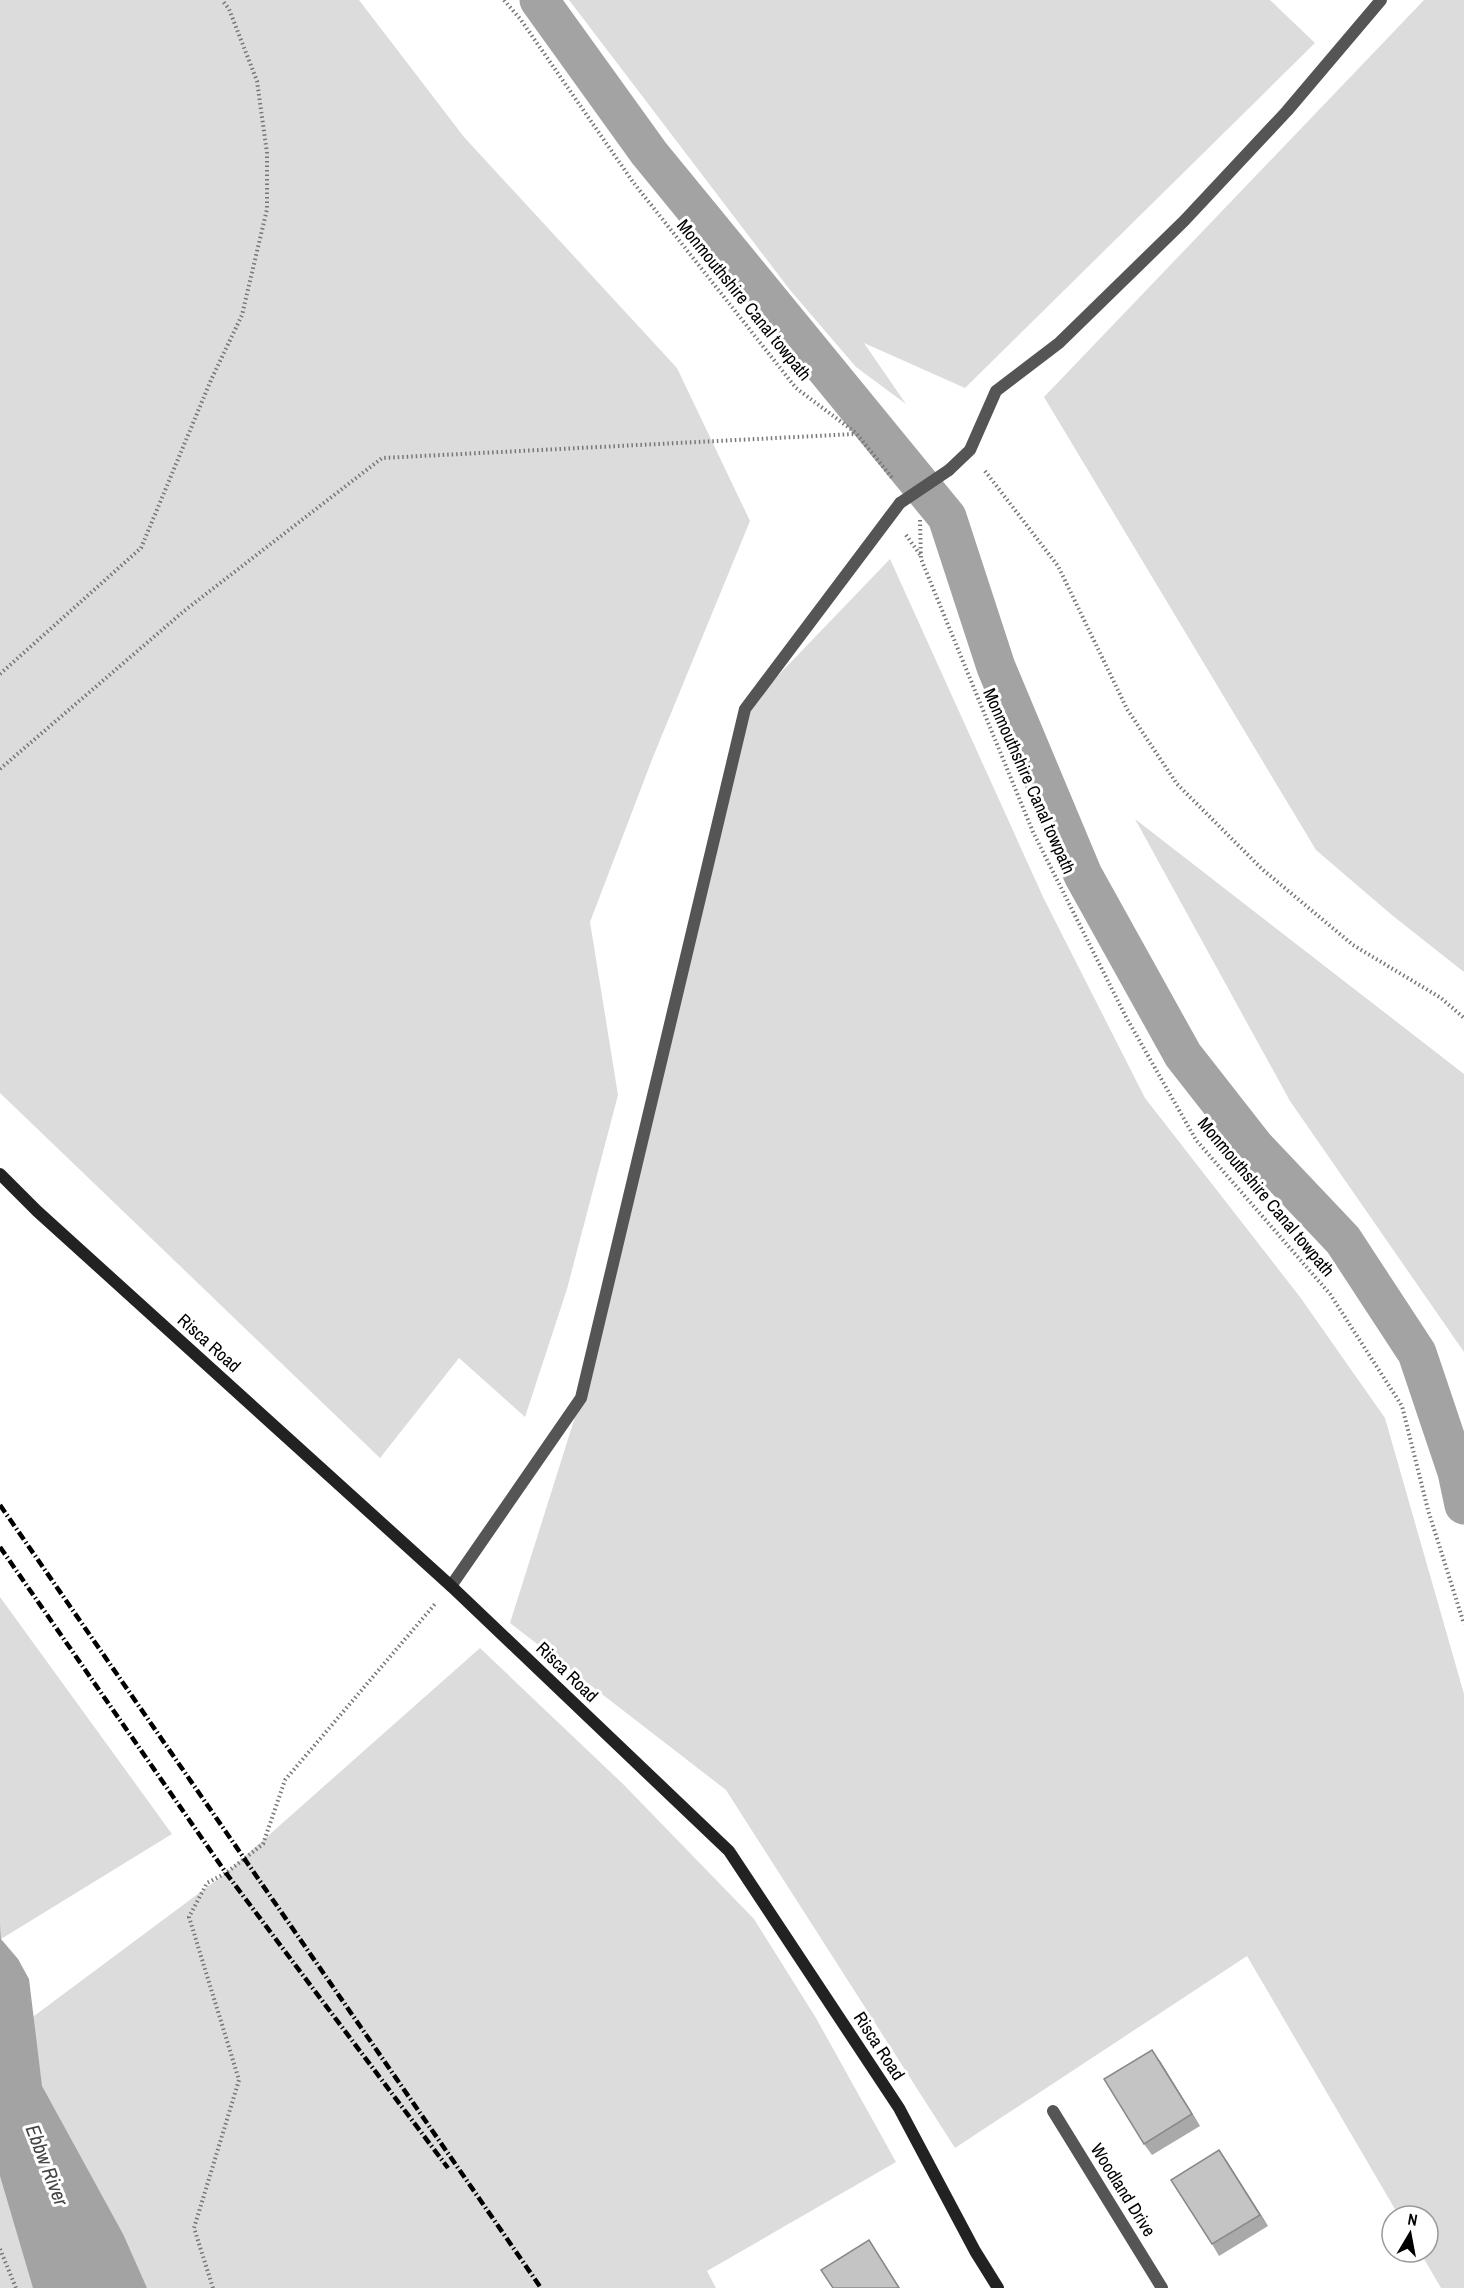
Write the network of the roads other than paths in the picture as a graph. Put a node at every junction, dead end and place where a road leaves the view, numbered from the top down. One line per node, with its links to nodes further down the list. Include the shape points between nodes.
1 (1380, 0): 3 (street, bridge, via 1287,111 1184,221 1059,343 996,391 970,450 949,470 900,503 745,709 581,1398)
2 (0, 1174): 3 (main road, Risca Road)
3 (451, 1586): 5 (main road, Risca Road, via 729,1851 899,2108)
4 (1053, 2111): 6 (street, Woodland Drive)
5 (998, 2288)
6 (1162, 2288)

